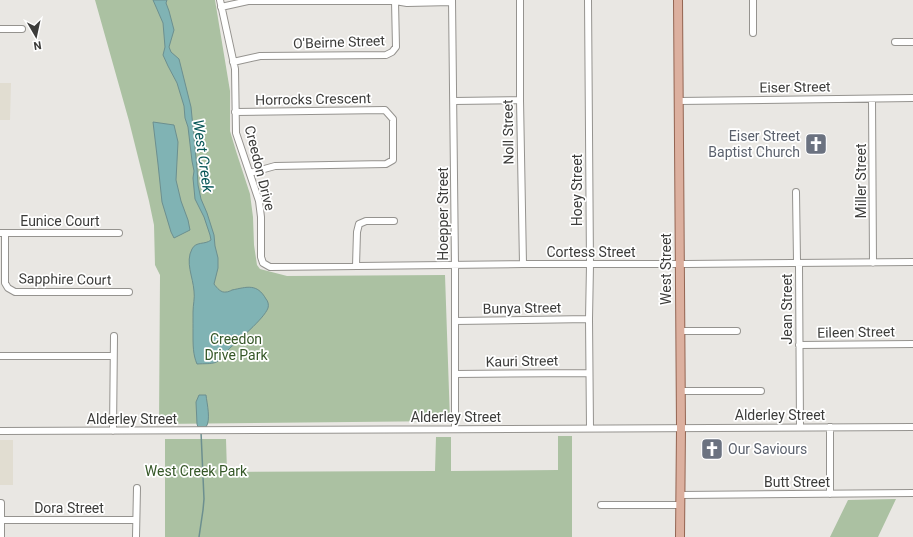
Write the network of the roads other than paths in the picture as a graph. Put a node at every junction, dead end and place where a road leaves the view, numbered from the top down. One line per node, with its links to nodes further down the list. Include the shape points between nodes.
1 (220, 0): 8 (street, Creedon Drive)
2 (520, 0): 17 (street, Noll Street)
3 (588, 0): 30 (street, Hoey Street)
4 (678, 0): 18 (main road, West Street)
5 (753, 0): 11 (street)
6 (395, 1): 7 (street); 8 (street, via 248,1); 14 (street, O'Beirne Street, via 396,47 386,55 260,56)
7 (452, 1): 19 (street, Hoepper Street)
8 (221, 7): 14 (street, Creedon Drive)
9 (0, 29): 10 (street)
10 (22, 29)
11 (753, 33)
12 (895, 42): 13 (street)
13 (913, 42)
14 (233, 62): 20 (street, Creedon Drive)
15 (913, 98): 16 (street, Eiser Street)
16 (872, 99): 18 (street, Eiser Street); 26 (street, Miller Street)
17 (520, 100): 19 (street); 29 (street, Noll Street)
18 (678, 100): 31 (main road, West Street)
19 (454, 101): 32 (street, Hoepper Street)
20 (236, 112): 21 (street, Creedon Drive, via 236,133); 21 (street, Horrocks Crescent, via 385,110 393,119 393,160 386,164 275,166)
21 (250, 173): 34 (street, Creedon Drive, via 259,201 261,257 263,263)
22 (796, 192): 28 (street, Jean Street)
23 (394, 221): 33 (street, via 366,221 359,224)
24 (2, 233): 25 (street, Eunice Court); 35 (street, Sapphire Court, via 5,283 15,292)
25 (119, 233)
26 (873, 262): 27 (street, Cortess Street); 28 (street, Cortess Street)
27 (913, 262)
28 (798, 263): 31 (street, Cortess Street); 42 (street, Jean Street)
29 (523, 264): 30 (street, Cortess Street); 32 (street, Cortess Street)
30 (590, 264): 31 (street, Cortess Street); 36 (street, Hoey Street)
31 (679, 264): 38 (main road, West Street)
32 (455, 265): 33 (street, Cortess Street); 37 (street, Hoepper Street)
33 (356, 266): 34 (street, Cortess Street)
34 (270, 267)
35 (129, 292)
36 (589, 319): 37 (street, Bunya Street); 45 (street, Hoey Street)
37 (455, 321): 46 (street, Hoepper Street)
38 (680, 331): 39 (street); 48 (main road, West Street)
39 (737, 331)
40 (114, 336): 44 (street)
41 (913, 344): 42 (street, Eileen Street)
42 (799, 345): 49 (street, Jean Street)
43 (0, 356): 44 (street)
44 (113, 356): 56 (street)
45 (589, 373): 46 (street, Kauri Street); 52 (street, Hoey Street)
46 (455, 374): 54 (street, Hoepper Street)
47 (761, 390): 48 (street)
48 (680, 391): 53 (main road, West Street)
49 (800, 427): 50 (street, Alderley Street); 53 (street, Alderley Street)
50 (830, 427): 51 (street, Alderley Street); 59 (street)
51 (913, 427)
52 (590, 428): 53 (street, Alderley Street); 54 (street, Alderley Street)
53 (681, 428): 60 (main road, West Street)
54 (455, 429): 56 (street, Alderley Street)
55 (0, 431): 56 (street, Alderley Street)
56 (113, 431)
57 (137, 488): 65 (street)
58 (913, 493): 59 (street, Butt Street)
59 (830, 494): 60 (street, Butt Street)
60 (681, 495): 63 (main road, West Street)
61 (1, 503): 64 (street)
62 (601, 505): 63 (street)
63 (680, 505): 68 (main road, West Street)
64 (2, 520): 65 (street, Dora Street); 66 (street)
65 (136, 520): 67 (street)
66 (1, 537)
67 (136, 537)
68 (680, 537)

